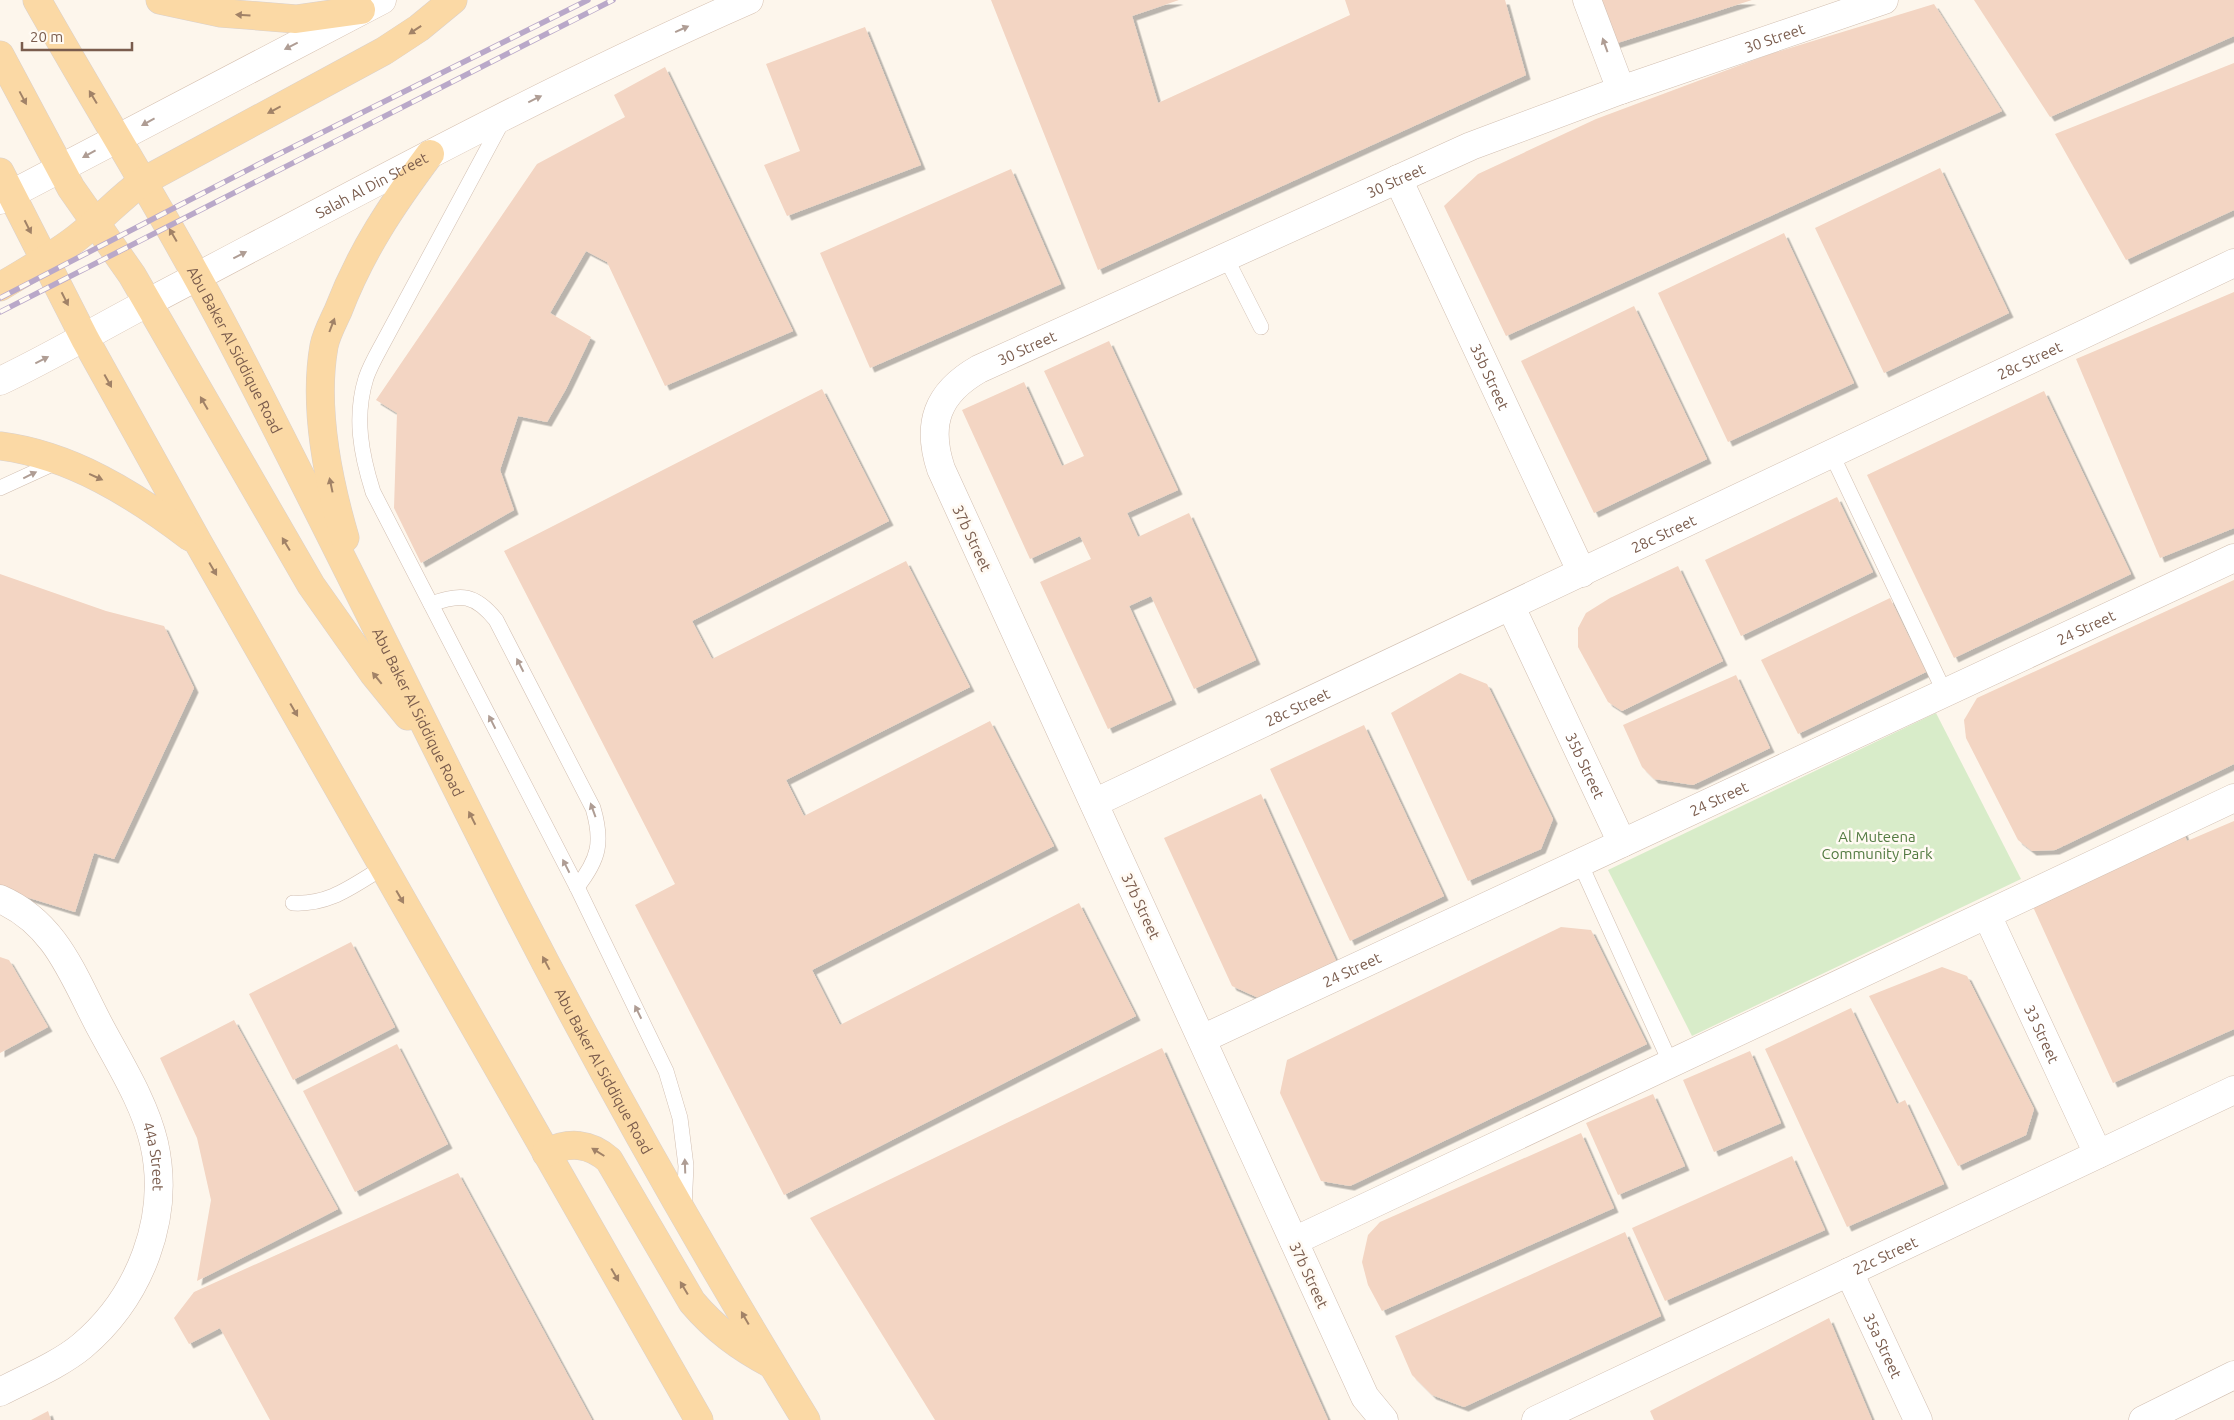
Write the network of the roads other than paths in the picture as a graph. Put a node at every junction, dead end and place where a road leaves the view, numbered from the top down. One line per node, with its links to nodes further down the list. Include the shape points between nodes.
1 (37, 0): 11 (main road, Abu Baker Al Siddique Road, one-way to 1)
2 (160, 0): 7 (main road, one-way to 2, via 296,19 221,13)
3 (453, 0): 15 (main road, one-way to 15, via 384,51)
4 (749, 0): 10 (street, Salah Al Din Street, one-way to 4, via 608,63)
5 (1587, 0): 9 (street, one-way to 5)
6 (1884, 0): 9 (street, 30 Street)
7 (371, 5): 11 (street, one-way to 11)
8 (0, 55): 13 (main road, one-way to 13)
9 (1621, 90): 14 (street, 30 Street, via 1472,146)
10 (506, 114): 12 (street, Salah Al Din Street); 36 (lane, via 383,343 366,378 359,416 362,456 373,492)
11 (118, 138): 13 (street, one-way to 13); 15 (main road, Abu Baker Al Siddique Road)
12 (430, 154): 21 (street, Salah Al Din Street, one-way to 12); 35 (main road, one-way to 12, via 324,455 321,401 324,346 355,269 386,213)
13 (60, 170): 16 (street); 17 (main road)
14 (1398, 178): 18 (street, 30 Street); 34 (street, 35b Street)
15 (142, 182): 17 (main road); 21 (main road, Abu Baker Al Siddique Road, one-way to 15)
16 (4, 189): 19 (main road, one-way to 19)
17 (95, 222): 19 (main road); 23 (main road)
18 (1226, 258): 24 (lane); 27 (street, 30 Street, via 979,369 961,379)
19 (45, 260): 22 (main road); 25 (main road, one-way to 25)
20 (2234, 264): 29 (street, 28c Street)
21 (197, 278): 23 (street, Salah Al Din Street); 35 (main road, Abu Baker Al Siddique Road)
22 (0, 287)
23 (148, 303): 25 (street, Salah Al Din Street); 39 (main road, one-way to 23, via 373,673 311,585)
24 (1261, 327)
25 (85, 339): 26 (street, Salah Al Din Street, one-way to 25); 32 (main road, one-way to 32)
26 (0, 381)
27 (937, 412): 41 (street, 37b Street, via 934,451 940,469)
28 (0, 446): 30 (main road)
29 (1832, 455): 34 (street, 28c Street); 38 (lane)
30 (59, 461): 31 (lane, one-way to 30); 32 (main road, one-way to 32, via 101,479 152,508)
31 (0, 488)
32 (199, 544): 44 (main road, one-way to 44)
33 (2234, 558): 38 (street, 24 Street)
34 (1582, 573): 37 (street, 28c Street)
35 (362, 600): 39 (main road, Abu Baker Al Siddique Road)
36 (431, 604): 45 (lane, one-way to 36); 45 (lane, one-way to 36, via 591,870 598,850 599,828 496,620 485,606 468,598 451,596)
37 (1511, 607): 41 (street, 28c Street); 42 (street, 35b Street)
38 (1945, 693): 42 (street, 24 Street)
39 (441, 756): 54 (main road, Abu Baker Al Siddique Road, one-way to 39, via 525,923)
40 (2234, 798): 48 (street)
41 (1094, 803): 49 (street, 37b Street)
42 (1622, 843): 43 (street, 24 Street)
43 (1580, 863): 49 (street, 24 Street); 50 (lane)
44 (384, 868): 47 (lane, via 328,900); 52 (main road, one-way to 52)
45 (577, 887): 54 (lane, one-way to 45, via 686,1166 680,1118 666,1071)
46 (0, 899): 59 (street, 44a Street, via 36,920 66,963 138,1100 154,1143 159,1188 154,1233 142,1268 114,1315 81,1347)
47 (293, 904)
48 (1987, 915): 50 (street); 53 (street, 33 Street)
49 (1202, 1039): 55 (street, 37b Street)
50 (1671, 1064): 55 (street)
51 (2234, 1090): 53 (street, 22c Street)
52 (546, 1153): 57 (main road, one-way to 52, via 728,1339 692,1302 609,1160 589,1146 574,1144); 61 (main road, one-way to 61)
53 (2098, 1154): 56 (street, 22c Street)
54 (684, 1215): 57 (main road, Abu Baker Al Siddique Road, one-way to 54)
55 (1294, 1241): 60 (street, 37b Street)
56 (1849, 1272): 64 (street, 22c Street); 65 (street, 35a Street)
57 (772, 1365): 62 (main road, Abu Baker Al Siddique Road)
58 (2234, 1374): 66 (street)
59 (0, 1392)
60 (1367, 1408): 63 (street, 37b Street)
61 (699, 1420)
62 (806, 1420)
63 (1384, 1420)
64 (1536, 1420)
65 (1918, 1420)
66 (2143, 1420)

